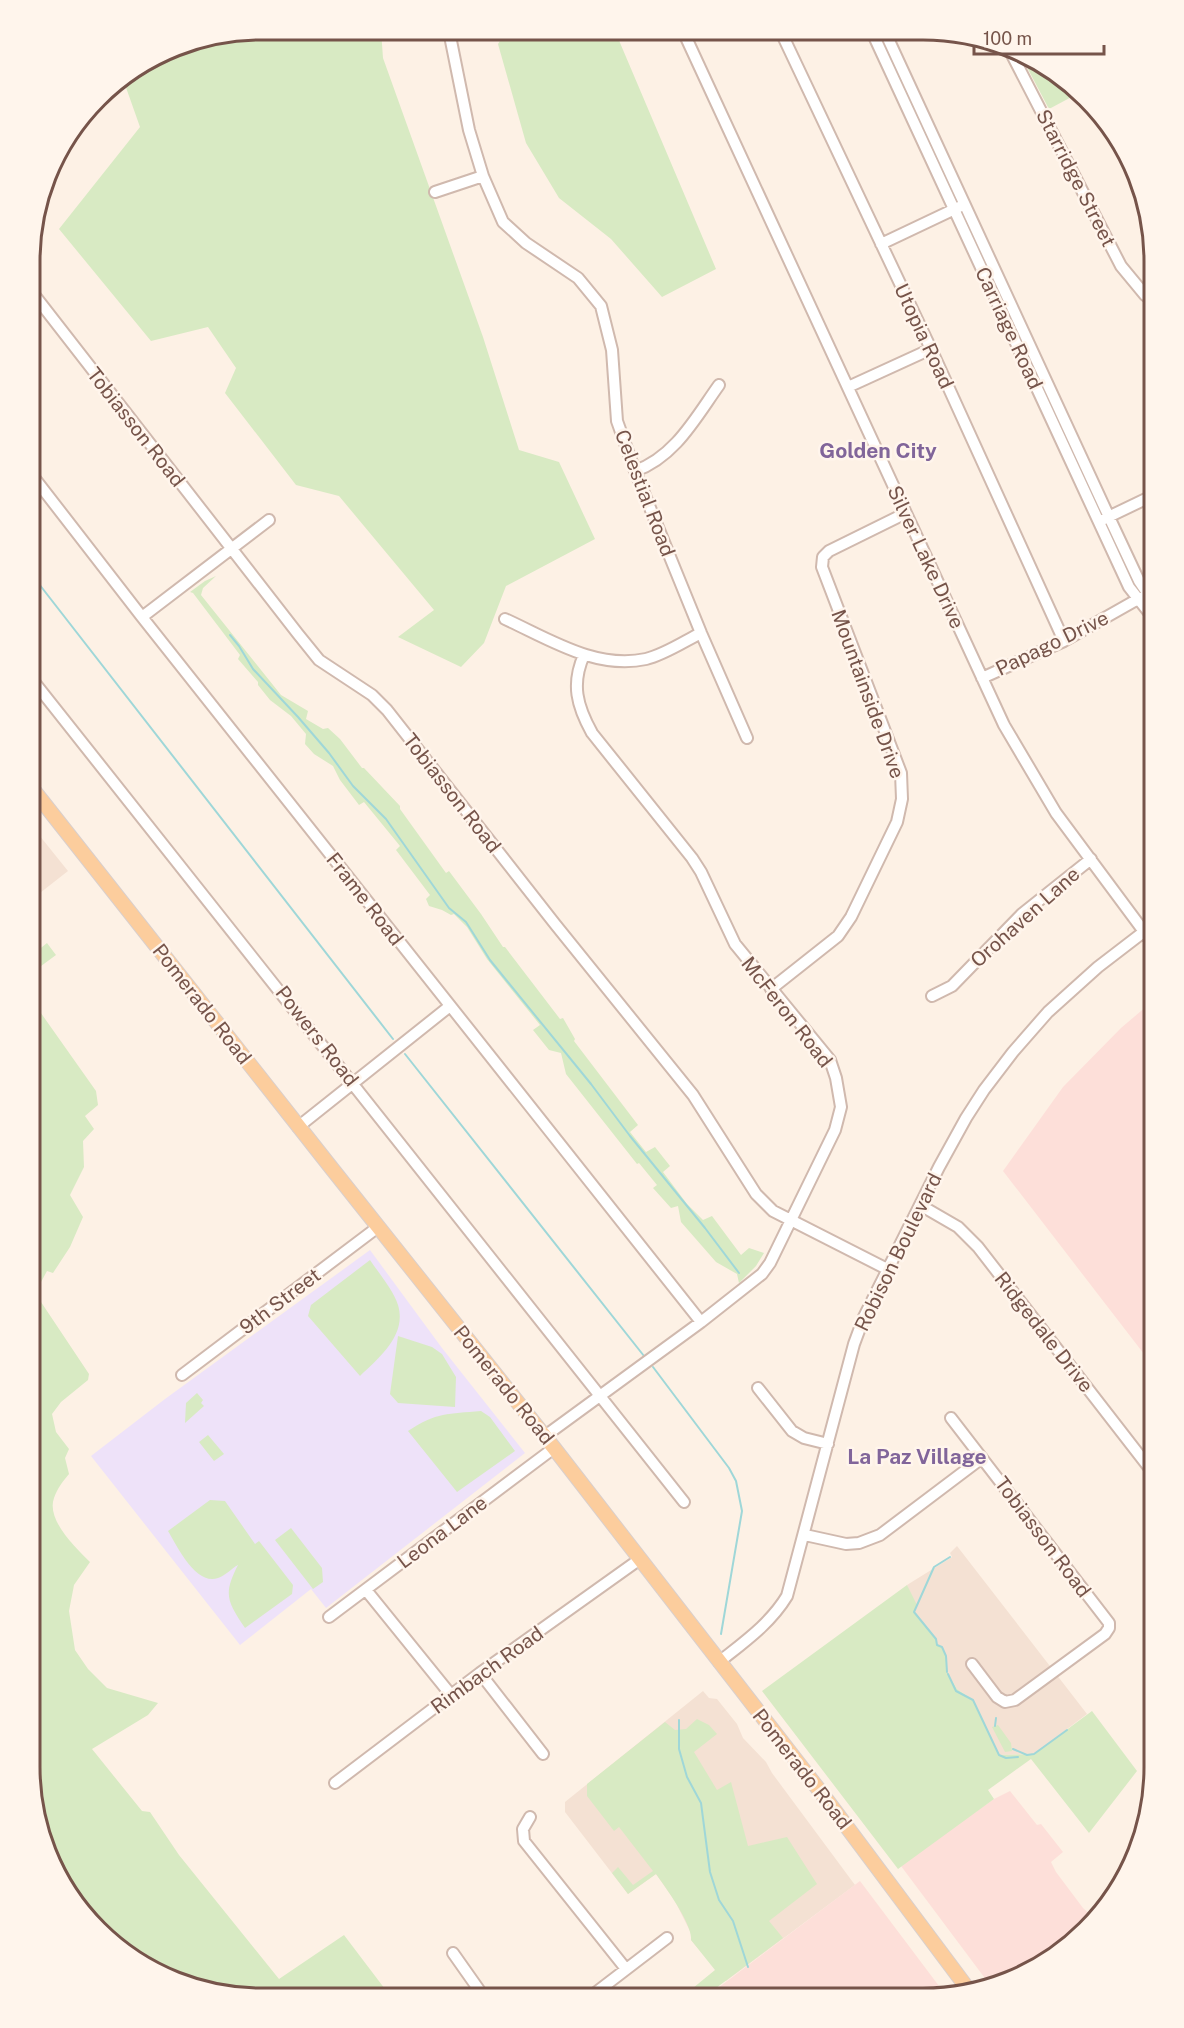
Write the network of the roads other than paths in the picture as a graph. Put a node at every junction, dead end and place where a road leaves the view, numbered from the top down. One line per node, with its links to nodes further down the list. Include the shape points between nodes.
1 (451, 40): 7 (street, Celestial Road)
2 (687, 40): 17 (street, Silver Lake Drive)
3 (785, 40): 11 (street, Utopia Road)
4 (876, 40): 10 (street, Carriage Road)
5 (889, 40): 9 (street, Carriage Road)
6 (1015, 61): 12 (street, Starridge Street, via 1121,266)
7 (483, 176): 8 (street); 18 (street, Celestial Road, via 504,222 526,243 578,278 601,306 612,350 617,421)
8 (435, 192)
9 (964, 204): 10 (street); 14 (street, Carriage Road)
10 (954, 209): 11 (street); 14 (street, Carriage Road)
11 (881, 244): 15 (street, Utopia Road)
12 (1144, 294)
13 (40, 302): 24 (street, Tobiasson Road)
14 (1022, 342): 22 (street, Carriage Road)
15 (931, 349): 17 (street); 30 (street, Utopia Road)
16 (719, 385): 18 (street, via 674,446 664,456)
17 (848, 387): 21 (street, Silver Lake Drive)
18 (635, 471): 29 (street, Celestial Road)
19 (40, 485): 27 (street, Frame Road)
20 (1144, 500): 22 (street)
21 (906, 513): 32 (street, Silver Lake Drive); 38 (street, Mountainside Drive, via 829,551 823,557 822,567 901,773 902,799 897,822 851,918 838,936)
22 (1104, 519): 25 (street, Carriage Road, via 1129,587)
23 (269, 520): 24 (street)
24 (230, 549): 27 (street); 44 (street, Tobiasson Road, via 319,660 372,695 387,710 693,1095 756,1194 772,1211)
25 (1144, 595)
26 (1144, 599): 30 (street, Papago Drive)
27 (142, 617): 40 (street, Frame Road)
28 (505, 619): 31 (street)
29 (702, 633): 31 (street, via 648,659 620,662); 34 (street, Celestial Road)
30 (1064, 641): 32 (street, Papago Drive)
31 (584, 655): 38 (street, McFeron Road, via 576,693 583,718 692,858 729,936)
32 (982, 678): 36 (street, Silver Lake Drive, via 1004,725 1056,813)
33 (40, 689): 41 (street, Powers Road)
34 (747, 738)
35 (40, 798): 42 (main road, Pomerado Road)
36 (1091, 859): 37 (street, Silver Lake Drive); 39 (street, Orohaven Lane, via 1022,914 952,986)
37 (1143, 932): 43 (street, Robison Boulevard, via 1048,1012 1013,1052 966,1118)
38 (771, 989): 44 (street, McFeron Road, via 830,1060 841,1107 835,1130)
39 (932, 996)
40 (450, 1006): 41 (street); 47 (street, Frame Road)
41 (354, 1082): 42 (street); 50 (street, Powers Road)
42 (298, 1127): 45 (main road, Pomerado Road)
43 (920, 1205): 46 (street, Robison Boulevard); 56 (street, Ridgedale Drive, via 958,1227 978,1247)
44 (790, 1220): 46 (street, Tobiasson Road); 47 (street, McFeron Road, via 762,1274)
45 (378, 1227): 48 (street, 9th Street); 52 (main road, Pomerado Road)
46 (887, 1269): 53 (street, Robison Boulevard, via 854,1344)
47 (701, 1322): 50 (street, McFeron Road)
48 (182, 1375)
49 (758, 1388): 53 (street, via 792,1431)
50 (601, 1396): 52 (street, McFeron Road); 57 (street, Powers Road)
51 (951, 1418): 55 (street, Tobiasson Road)
52 (545, 1436): 54 (main road, Pomerado Road)
53 (828, 1444): 58 (street, Robison Boulevard)
54 (554, 1448): 59 (main road, Pomerado Road); 60 (street, Leona Lane)
55 (982, 1458): 58 (street, via 880,1535 846,1544); 63 (street, Tobiasson Road, via 1109,1628 1015,1700 1005,1702 997,1697)
56 (1144, 1461)
57 (684, 1502)
58 (805, 1535): 62 (street, Robison Boulevard, via 787,1596 779,1609)
59 (640, 1559): 62 (main road, Pomerado Road); 64 (street, Rimbach Road)
60 (366, 1590): 61 (street, Leona Lane); 65 (street)
61 (329, 1617)
62 (719, 1662): 72 (main road, Pomerado Road)
63 (972, 1664)
64 (480, 1673): 65 (street, Rimbach Road); 66 (street)
65 (451, 1695): 67 (street, Rimbach Road)
66 (543, 1754)
67 (335, 1783)
68 (530, 1817): 71 (street, via 523,1830 524,1841)
69 (667, 1938): 71 (street)
70 (453, 1953): 73 (street)
71 (626, 1969): 74 (street)
72 (964, 1983)
73 (478, 1988)
74 (602, 1988)

